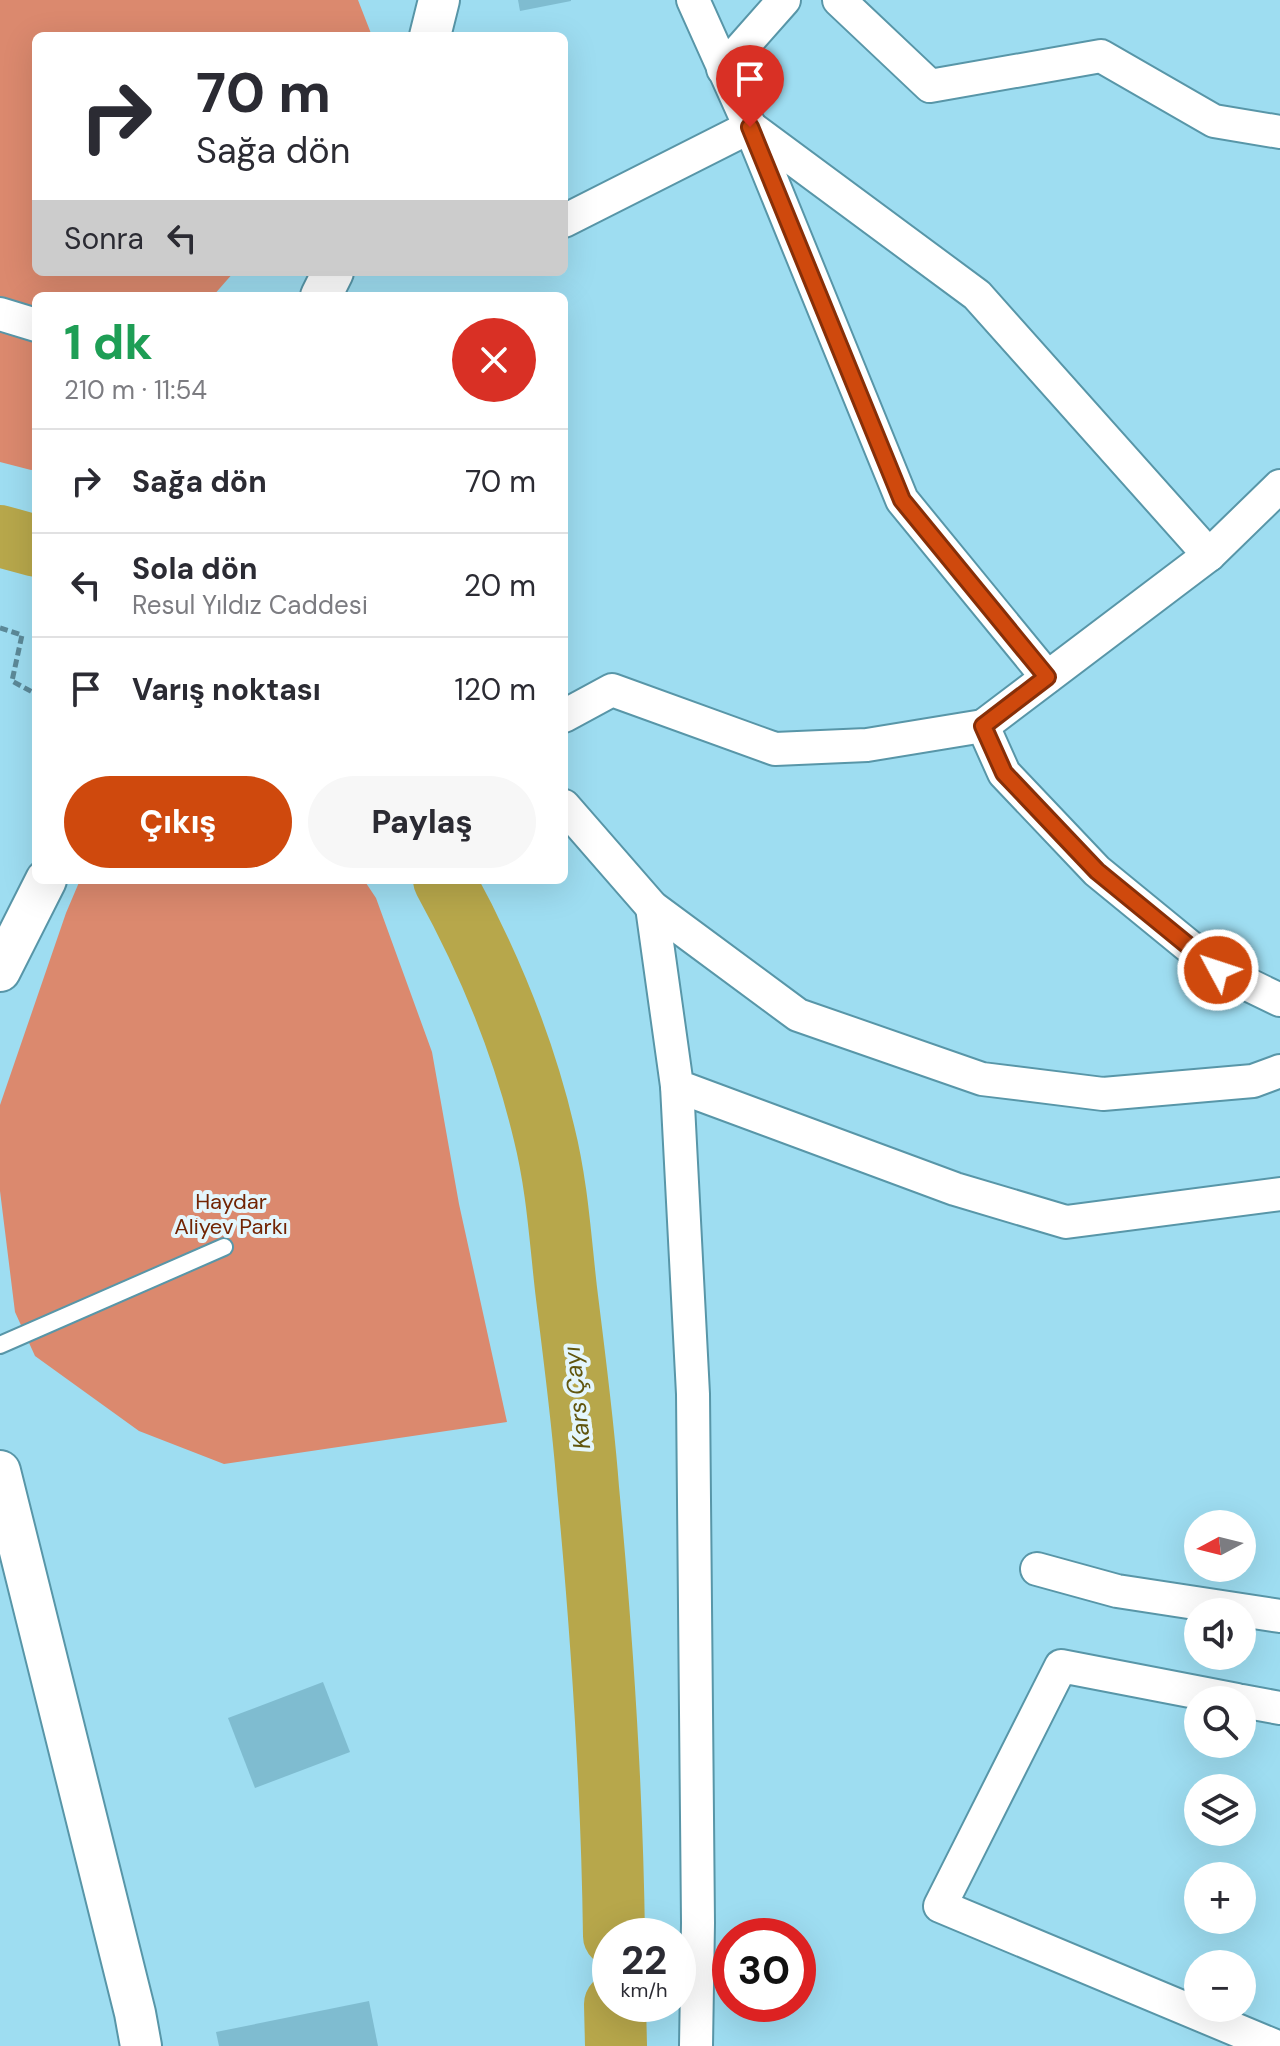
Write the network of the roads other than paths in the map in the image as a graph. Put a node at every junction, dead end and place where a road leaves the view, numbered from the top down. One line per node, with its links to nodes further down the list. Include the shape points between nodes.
1 (439, 0): 5 (street)
2 (693, 0): 6 (street)
3 (784, 0): 6 (street)
4 (839, 0): 8 (street, via 930,86 1101,56 1214,121)
5 (431, 32)
6 (723, 69): 7 (street)
7 (750, 127): 9 (street); 13 (street, via 977,295); 14 (street, via 902,500)
8 (1280, 132)
9 (568, 219)
10 (0, 314): 11 (street)
11 (32, 324)
12 (1280, 486): 13 (street)
13 (1209, 555): 14 (street)
14 (1047, 677): 16 (street)
15 (568, 714): 16 (street, via 612,690 775,749 867,745)
16 (983, 726): 21 (street, via 1004,773 1097,871 1218,970)
17 (568, 811): 19 (street)
18 (44, 884): 20 (street)
19 (652, 907): 22 (street, via 798,1015 982,1079 1103,1094 1253,1081); 23 (street)
20 (0, 971)
21 (1280, 1000)
22 (1280, 1071)
23 (677, 1086): 24 (street, via 955,1189 1066,1222); 34 (street, via 693,1394)
24 (1280, 1194)
25 (224, 1247): 26 (lane)
26 (0, 1345)
27 (0, 1471): 33 (street)
28 (1037, 1569): 29 (street, via 1117,1591)
29 (1280, 1616)
30 (1184, 1689): 35 (street, via 1061,1666 940,1906)
31 (1256, 1703): 32 (street)
32 (1280, 1708)
33 (141, 2046)
34 (696, 2046)
35 (1275, 2046)

